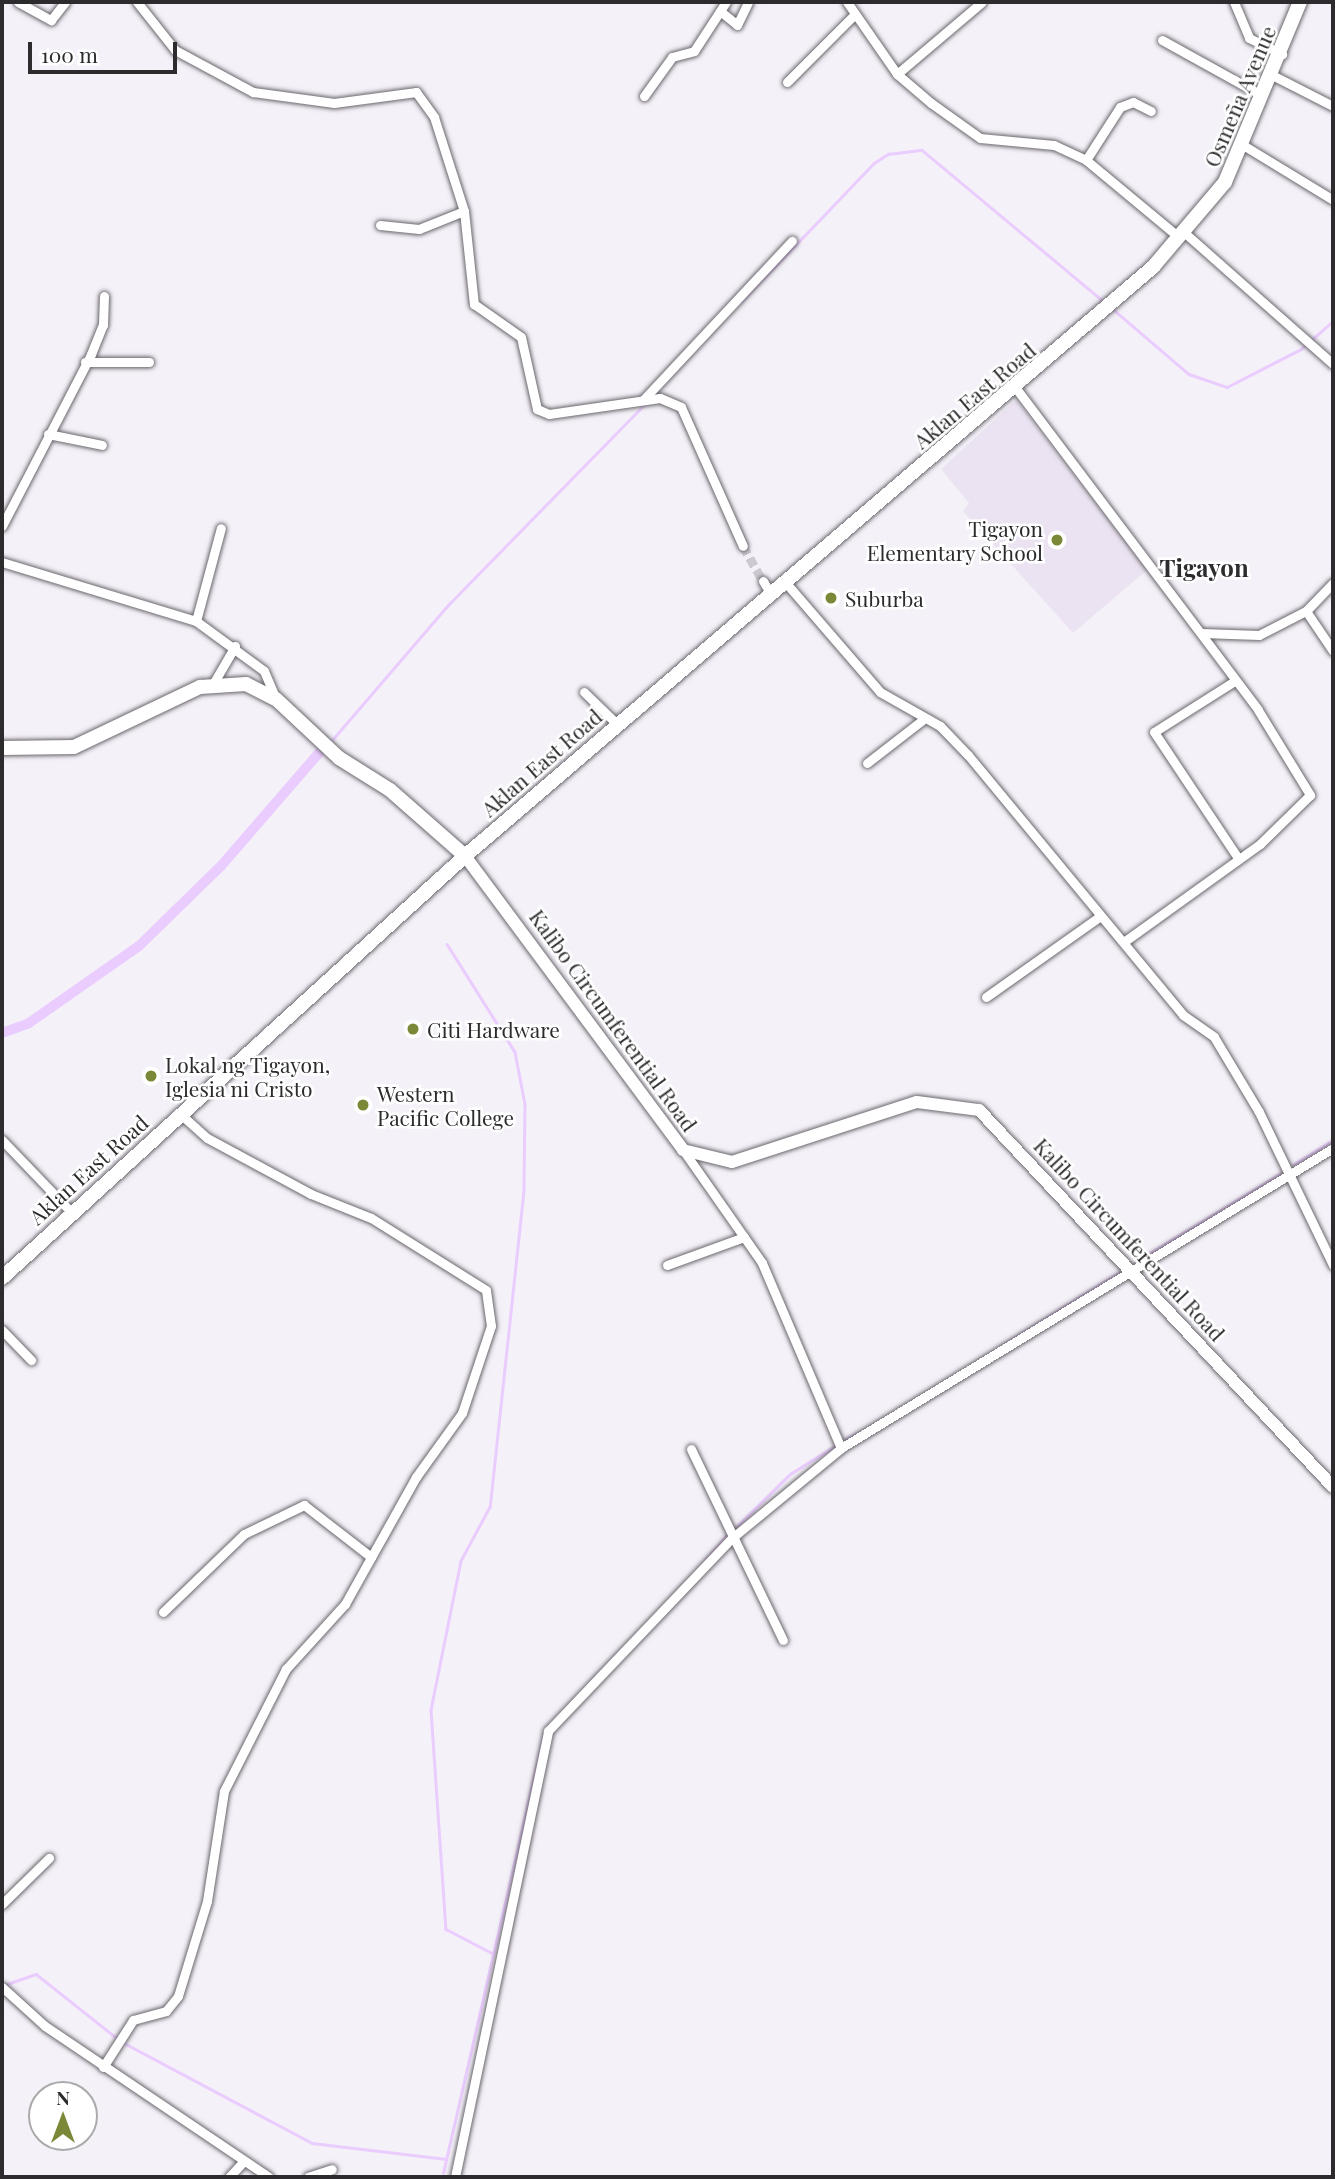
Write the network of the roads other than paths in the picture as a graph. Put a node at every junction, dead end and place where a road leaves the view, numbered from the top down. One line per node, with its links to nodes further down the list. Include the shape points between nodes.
1 (18, 2): 2 (street, via 51,20)
2 (65, 2)
3 (137, 2): 24 (street, via 175,50 253,92 291,101 369,99 416,92 425,100)
4 (726, 2): 10 (street)
5 (748, 2): 10 (street, via 737,24)
6 (847, 2): 11 (street)
7 (982, 2): 14 (street)
8 (1234, 2): 13 (street, via 1249,38)
9 (1300, 2): 13 (main road, Osmeña Avenue)
10 (720, 11): 17 (street, via 690,56 672,57)
11 (855, 14): 14 (street); 16 (street)
12 (1162, 40): 18 (street)
13 (1282, 54): 15 (main road, Osmeña Avenue)
14 (897, 74): 22 (street, via 980,138 1054,145)
15 (1274, 76): 18 (main road, Osmeña Avenue); 19 (street)
16 (787, 82)
17 (644, 96)
18 (1265, 97): 21 (main road, Osmeña Avenue)
19 (1333, 106)
20 (1151, 111): 22 (street, via 1125,103)
21 (1243, 145): 23 (street); 26 (main road, Osmeña Avenue)
22 (1087, 160): 26 (street)
23 (1333, 200)
24 (464, 211): 25 (street, via 419,229); 34 (street, via 474,304 521,337 541,414)
25 (380, 225)
26 (1184, 237): 28 (main road, Osmeña Avenue); 32 (street)
27 (792, 241): 34 (street)
28 (1123, 294): 33 (main road, Aklan East Road)
29 (104, 296): 30 (street, via 103,325)
30 (85, 362): 31 (street); 35 (street)
31 (149, 362)
32 (1333, 364)
33 (1015, 387): 42 (main road, Aklan East Road); 47 (street)
34 (643, 400): 39 (street, via 681,407)
35 (48, 434): 36 (street); 37 (street)
36 (102, 445)
37 (2, 526)
38 (221, 528): 46 (street)
39 (743, 546)
40 (2, 562): 46 (street)
41 (763, 581): 44 (street)
42 (786, 583): 44 (main road, Aklan East Road); 54 (street, via 880,692)
43 (1333, 583): 45 (street)
44 (772, 596): 55 (main road, Aklan East Road)
45 (1306, 611): 47 (street, via 1259,635); 49 (street)
46 (196, 621): 48 (street)
47 (1202, 633): 50 (street)
48 (235, 646): 51 (street); 53 (street, via 271,680)
49 (1333, 651)
50 (1233, 682): 59 (street, via 1258,710 1310,796); 59 (street, via 1154,732)
51 (213, 684): 53 (main road, Kalibo Circumferential Road, via 246,684); 56 (main road, Kalibo Circumferential Road, via 82,745 39,752)
52 (584, 692): 55 (street)
53 (276, 699): 58 (main road, Kalibo Circumferential Road, via 339,758 390,790)
54 (925, 718): 57 (street); 60 (street, via 1006,797)
55 (617, 724): 58 (main road, Aklan East Road)
56 (2, 748)
57 (867, 763)
58 (465, 856): 63 (main road, Aklan East Road); 66 (main road, Kalibo Circumferential Road)
59 (1238, 858): 61 (street)
60 (1099, 917): 61 (street); 62 (street)
61 (1125, 941): 67 (street, via 1183,1015 1221,1046)
62 (986, 997)
63 (180, 1114): 68 (main road, Aklan East Road); 80 (street, via 207,1138 311,1194 372,1218 486,1290 491,1326 462,1413 416,1477)
64 (2, 1140): 68 (street)
65 (1333, 1148): 67 (street)
66 (683, 1150): 69 (street); 72 (main road, Kalibo Circumferential Road, via 732,1162 917,1102 979,1110)
67 (1291, 1174): 71 (street); 72 (street)
68 (72, 1212): 73 (main road, Aklan East Road)
69 (744, 1237): 70 (street); 76 (street, via 762,1264)
70 (667, 1265)
71 (1333, 1265)
72 (1131, 1270): 76 (street); 78 (main road, Kalibo Circumferential Road)
73 (2, 1278)
74 (2, 1330): 75 (street)
75 (31, 1360)
76 (841, 1448): 79 (street)
77 (691, 1450): 79 (street)
78 (1333, 1487)
79 (732, 1538): 82 (street); 92 (street, via 548,1731)
80 (371, 1556): 81 (street, via 304,1505 244,1534); 86 (street, via 345,1604 286,1669 225,1791 207,1901 178,1996 166,2011 133,2020)
81 (163, 1612)
82 (783, 1640)
83 (49, 1858): 84 (street)
84 (2, 1904)
85 (2, 1987): 86 (street)
86 (103, 2067): 87 (street)
87 (242, 2163): 89 (street); 90 (street)
88 (332, 2169): 91 (street)
89 (229, 2177)
90 (269, 2177)
91 (308, 2177)
92 (454, 2177)

